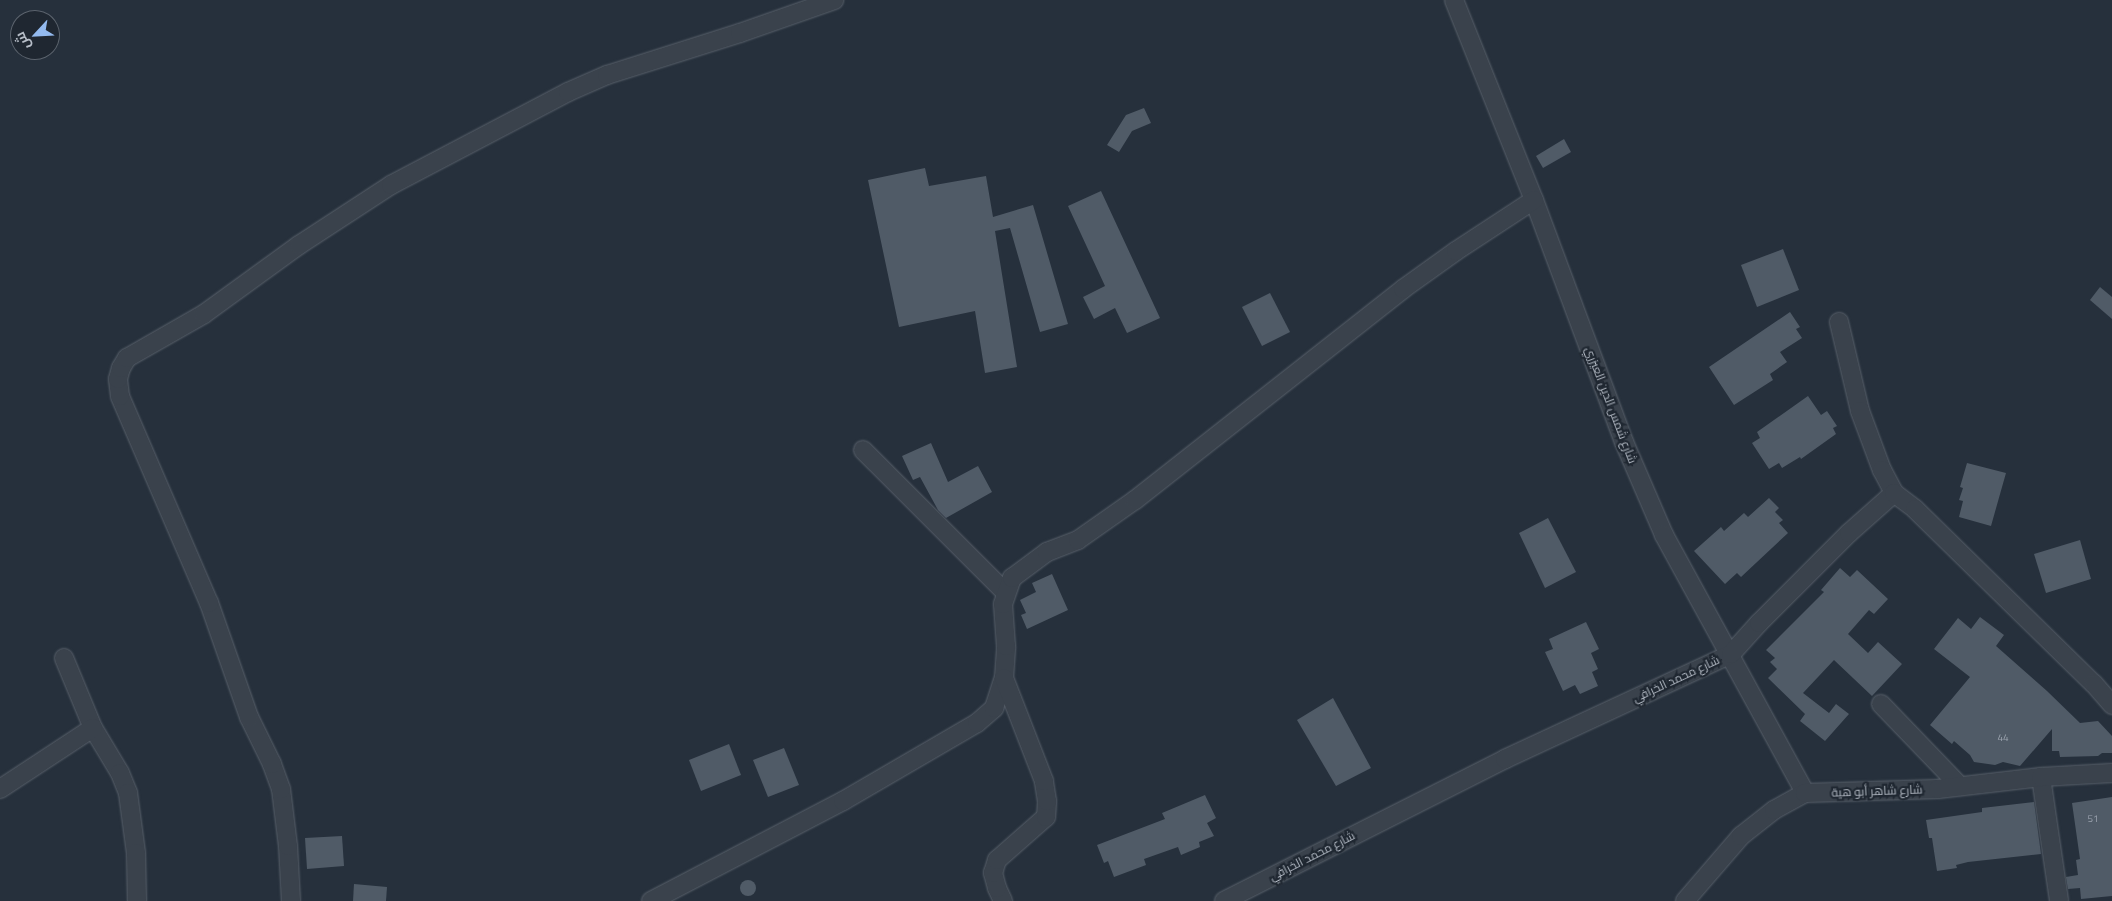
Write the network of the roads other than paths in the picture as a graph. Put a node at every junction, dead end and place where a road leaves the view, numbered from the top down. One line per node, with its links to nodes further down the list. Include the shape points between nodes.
1 (834, 0): 20 (street, via 617,72 568,92 391,185 299,245 204,314 127,358 118,379 120,396 209,603 249,717 281,789)
2 (1454, 0): 3 (street, شارع شمس الدين العيزري)
3 (1534, 200): 7 (street, via 1404,289 1135,500 1078,540 1047,552 1026,566 1012,578); 8 (street, شارع شمس الدين العيزري, via 1628,451 1668,543)
4 (1839, 322): 6 (street, via 1860,412)
5 (863, 450): 7 (street)
6 (1894, 493): 8 (street, شارع محمد الخرافي); 12 (street, via 1915,509)
7 (1005, 592): 10 (street)
8 (1731, 654): 18 (street, شارع شمس الدين العيزري); 23 (street, شارع محمد الخرافي, via 1505,759)
9 (64, 658): 13 (street)
10 (1004, 678): 21 (street, via 994,708 977,723 843,801); 22 (street, via 1044,781 1047,801 1046,817 997,860 993,873)
11 (1881, 704): 16 (street)
12 (2112, 705)
13 (93, 728): 17 (street); 19 (street, via 128,793 135,845)
14 (2112, 773): 15 (street, شارع شاهر أبو هية)
15 (2041, 777): 16 (street, شارع شاهر أبو هية); 25 (street)
16 (1960, 786): 18 (street, شارع شاهر أبو هية)
17 (0, 789)
18 (1805, 794): 24 (street, شارع شاهر أبو هية, via 1774,810 1741,836)
19 (137, 901)
20 (291, 901)
21 (651, 901)
22 (1003, 901)
23 (1224, 901)
24 (1685, 901)
25 (2059, 901)

